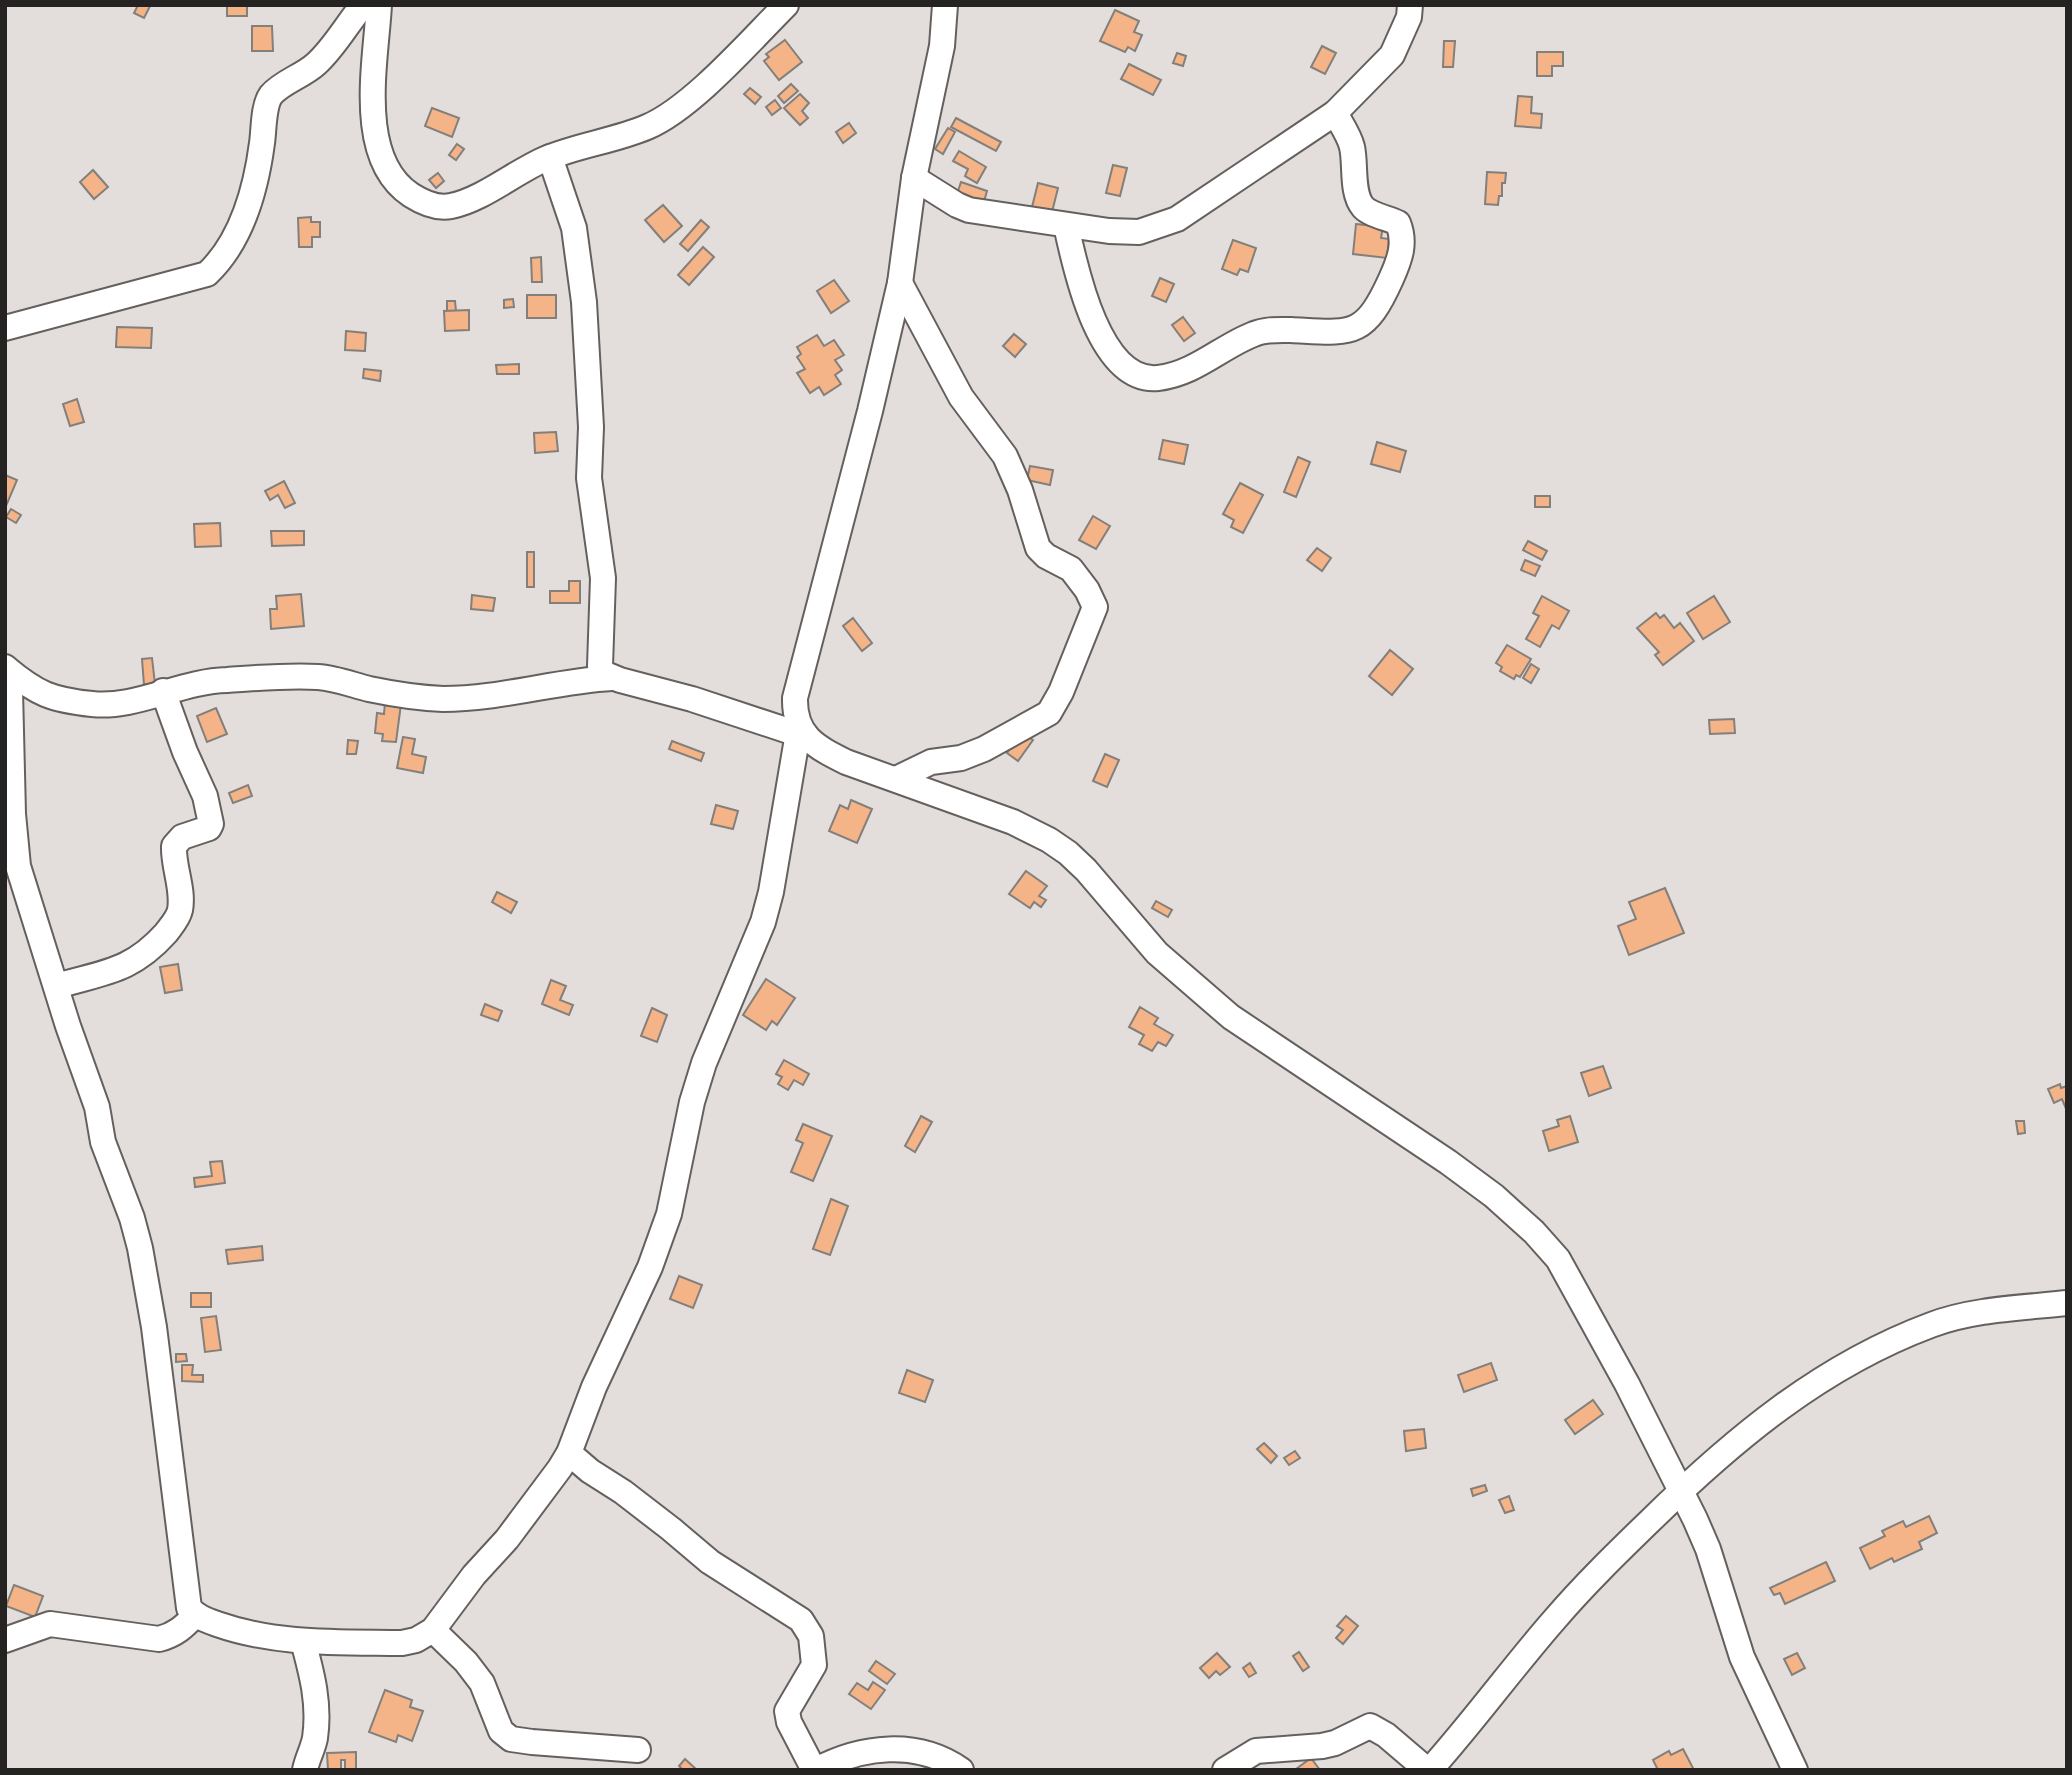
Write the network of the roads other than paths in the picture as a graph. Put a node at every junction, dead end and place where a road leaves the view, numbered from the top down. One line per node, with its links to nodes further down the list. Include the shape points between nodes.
1 (363, 5): 11 (street, via 315,65 271,95 250,204 217,265 207,274)
2 (379, 5): 7 (street, via 372,108 388,171 403,190 421,201 449,207)
3 (786, 5): 7 (street, via 698,91 660,120)
4 (945, 5): 8 (street, via 942,46)
5 (1410, 5): 6 (street, via 1392,55)
6 (1335, 113): 9 (street, via 1157,228 1119,232); 9 (street, via 1352,145 1362,206 1398,223 1402,234 1398,263 1386,290 1372,316 1357,328 1336,333 1273,330 1254,334 1178,372 1157,378 1139,375 1119,362 1095,322 1084,298)
7 (550, 157): 13 (street, via 570,211 579,256 588,359 589,478 603,578 598,658 603,673)
8 (914, 178): 9 (street, via 969,210); 10 (street)
9 (1066, 225)
10 (900, 283): 15 (street, via 795,698); 16 (street, via 961,397 1005,456 1038,548 1071,569 1095,607 1049,713 961,758 931,762)
11 (5, 328)
12 (6, 668): 14 (street, via 40,693 95,705); 17 (street, via 12,713 14,844 22,885)
13 (612, 678): 14 (street, via 442,699 319,677 220,680); 15 (street)
14 (163, 691): 17 (street, via 205,796 211,824 182,837 174,846 180,912 134,962)
15 (799, 730): 16 (street, via 820,749 846,762); 19 (street, via 763,922 704,1063 662,1236)
16 (898, 778): 20 (street, via 1013,822 1068,853 1157,953 1231,1017 1448,1162 1514,1214 1558,1259)
17 (57, 986): 21 (street, via 140,1248 154,1327 186,1598)
18 (2067, 1303): 20 (street, via 1966,1315 1884,1344 1794,1397)
19 (569, 1453): 22 (street); 27 (street, via 710,1562 801,1620 811,1636 814,1665 788,1711 789,1722)
20 (1681, 1491): 30 (street, via 1563,1610); 31 (street, via 1708,1549 1742,1657)
21 (195, 1615): 23 (street, via 183,1629 159,1639 50,1624); 24 (street, via 257,1635)
22 (433, 1630): 24 (street, via 402,1643); 25 (street, via 482,1683 506,1736)
23 (5, 1640)
24 (303, 1641): 26 (street, via 317,1705 315,1741)
25 (638, 1751)
26 (301, 1769)
27 (815, 1770): 28 (street, via 852,1754 906,1748 938,1757)
28 (961, 1770)
29 (1225, 1770): 30 (street, via 1256,1751 1322,1746 1370,1726)
30 (1429, 1770)
31 (1795, 1770)

